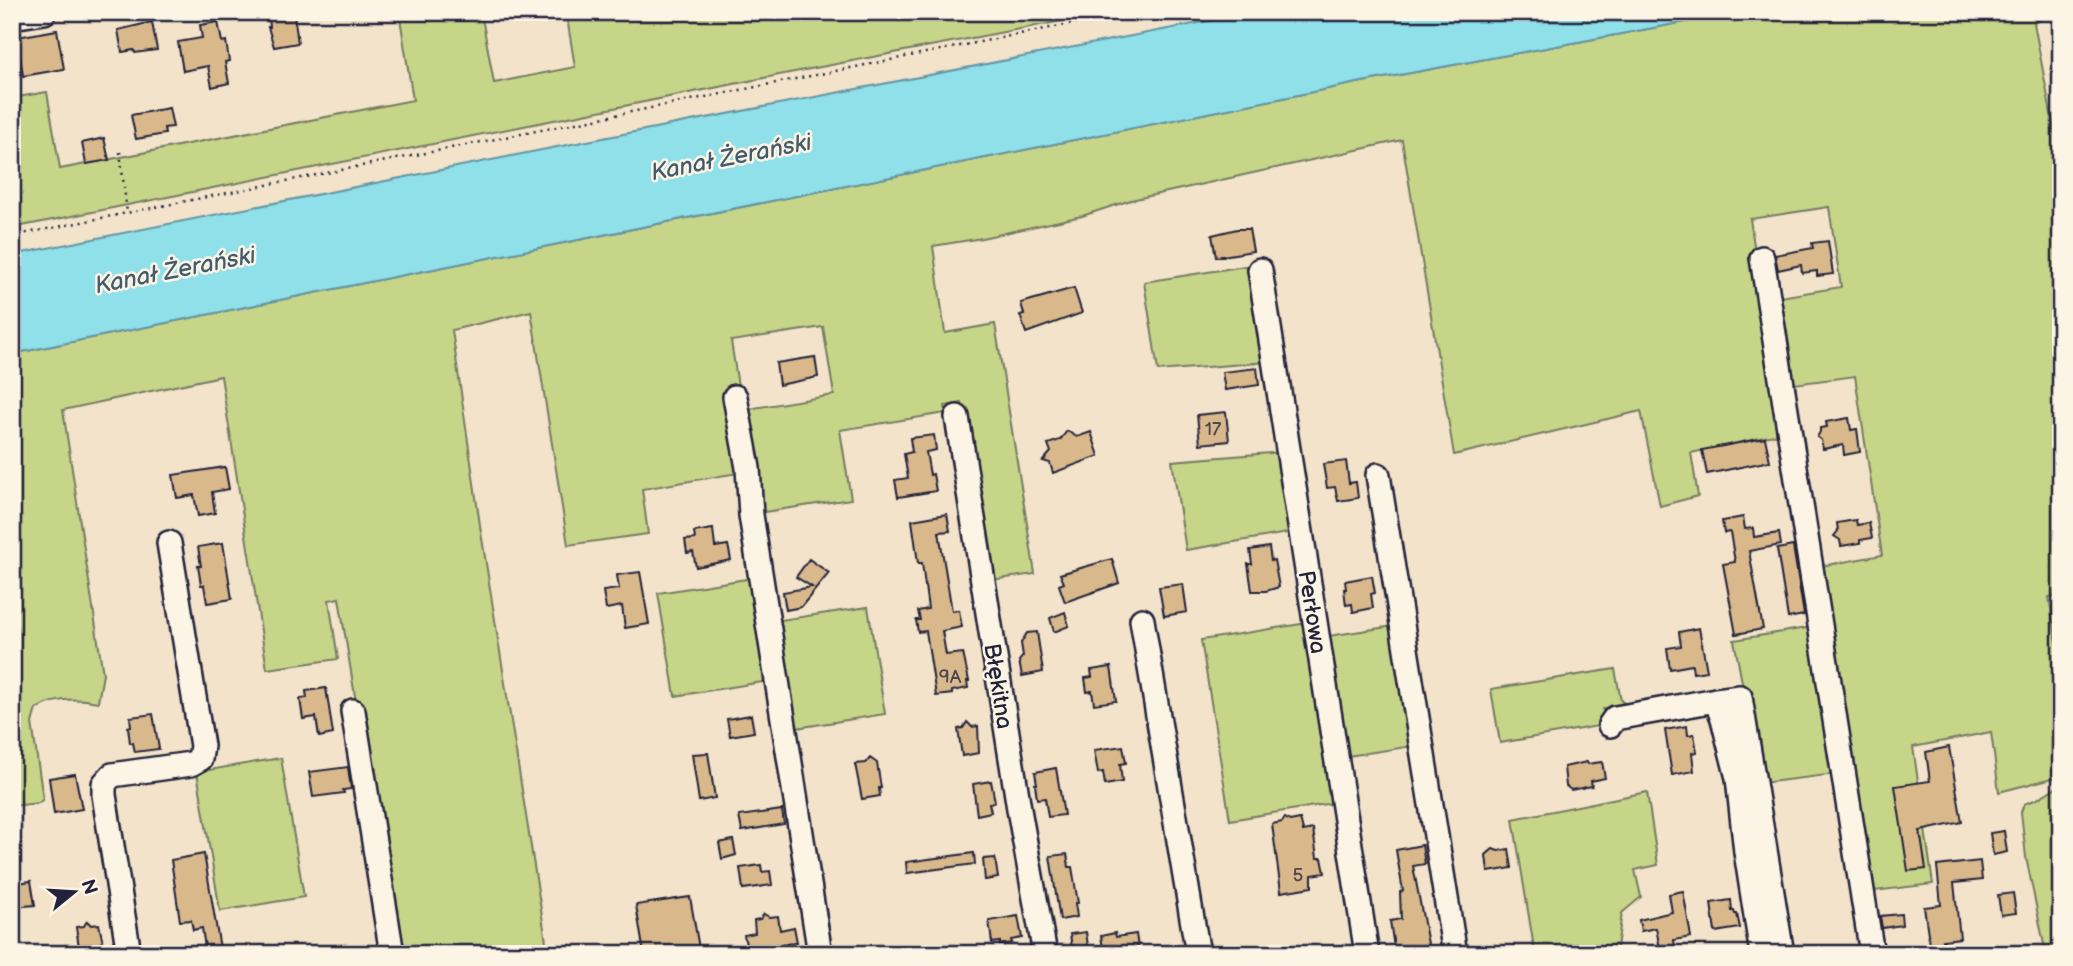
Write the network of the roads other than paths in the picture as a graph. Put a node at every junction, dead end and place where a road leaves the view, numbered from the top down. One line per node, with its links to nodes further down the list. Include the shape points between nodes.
1 (44, 12): 2 (street)
2 (12, 18)
3 (1762, 258): 22 (street)
4 (1259, 270): 18 (street, Perłowa)
5 (735, 397): 15 (street)
6 (957, 417): 16 (street, Błękitna)
7 (1378, 475): 19 (street)
8 (169, 543): 13 (street, via 201,753 191,764 112,775 104,784)
9 (1142, 620): 17 (street)
10 (1716, 700): 12 (street, via 1615,718); 20 (street, via 1738,778); 21 (street, via 1740,696)
11 (353, 711): 14 (street)
12 (1610, 724)
13 (129, 954)
14 (392, 954)
15 (820, 954)
16 (1045, 954)
17 (1198, 954)
18 (1367, 954)
19 (1455, 954)
20 (1762, 954)
21 (1782, 954)
22 (1872, 954)

